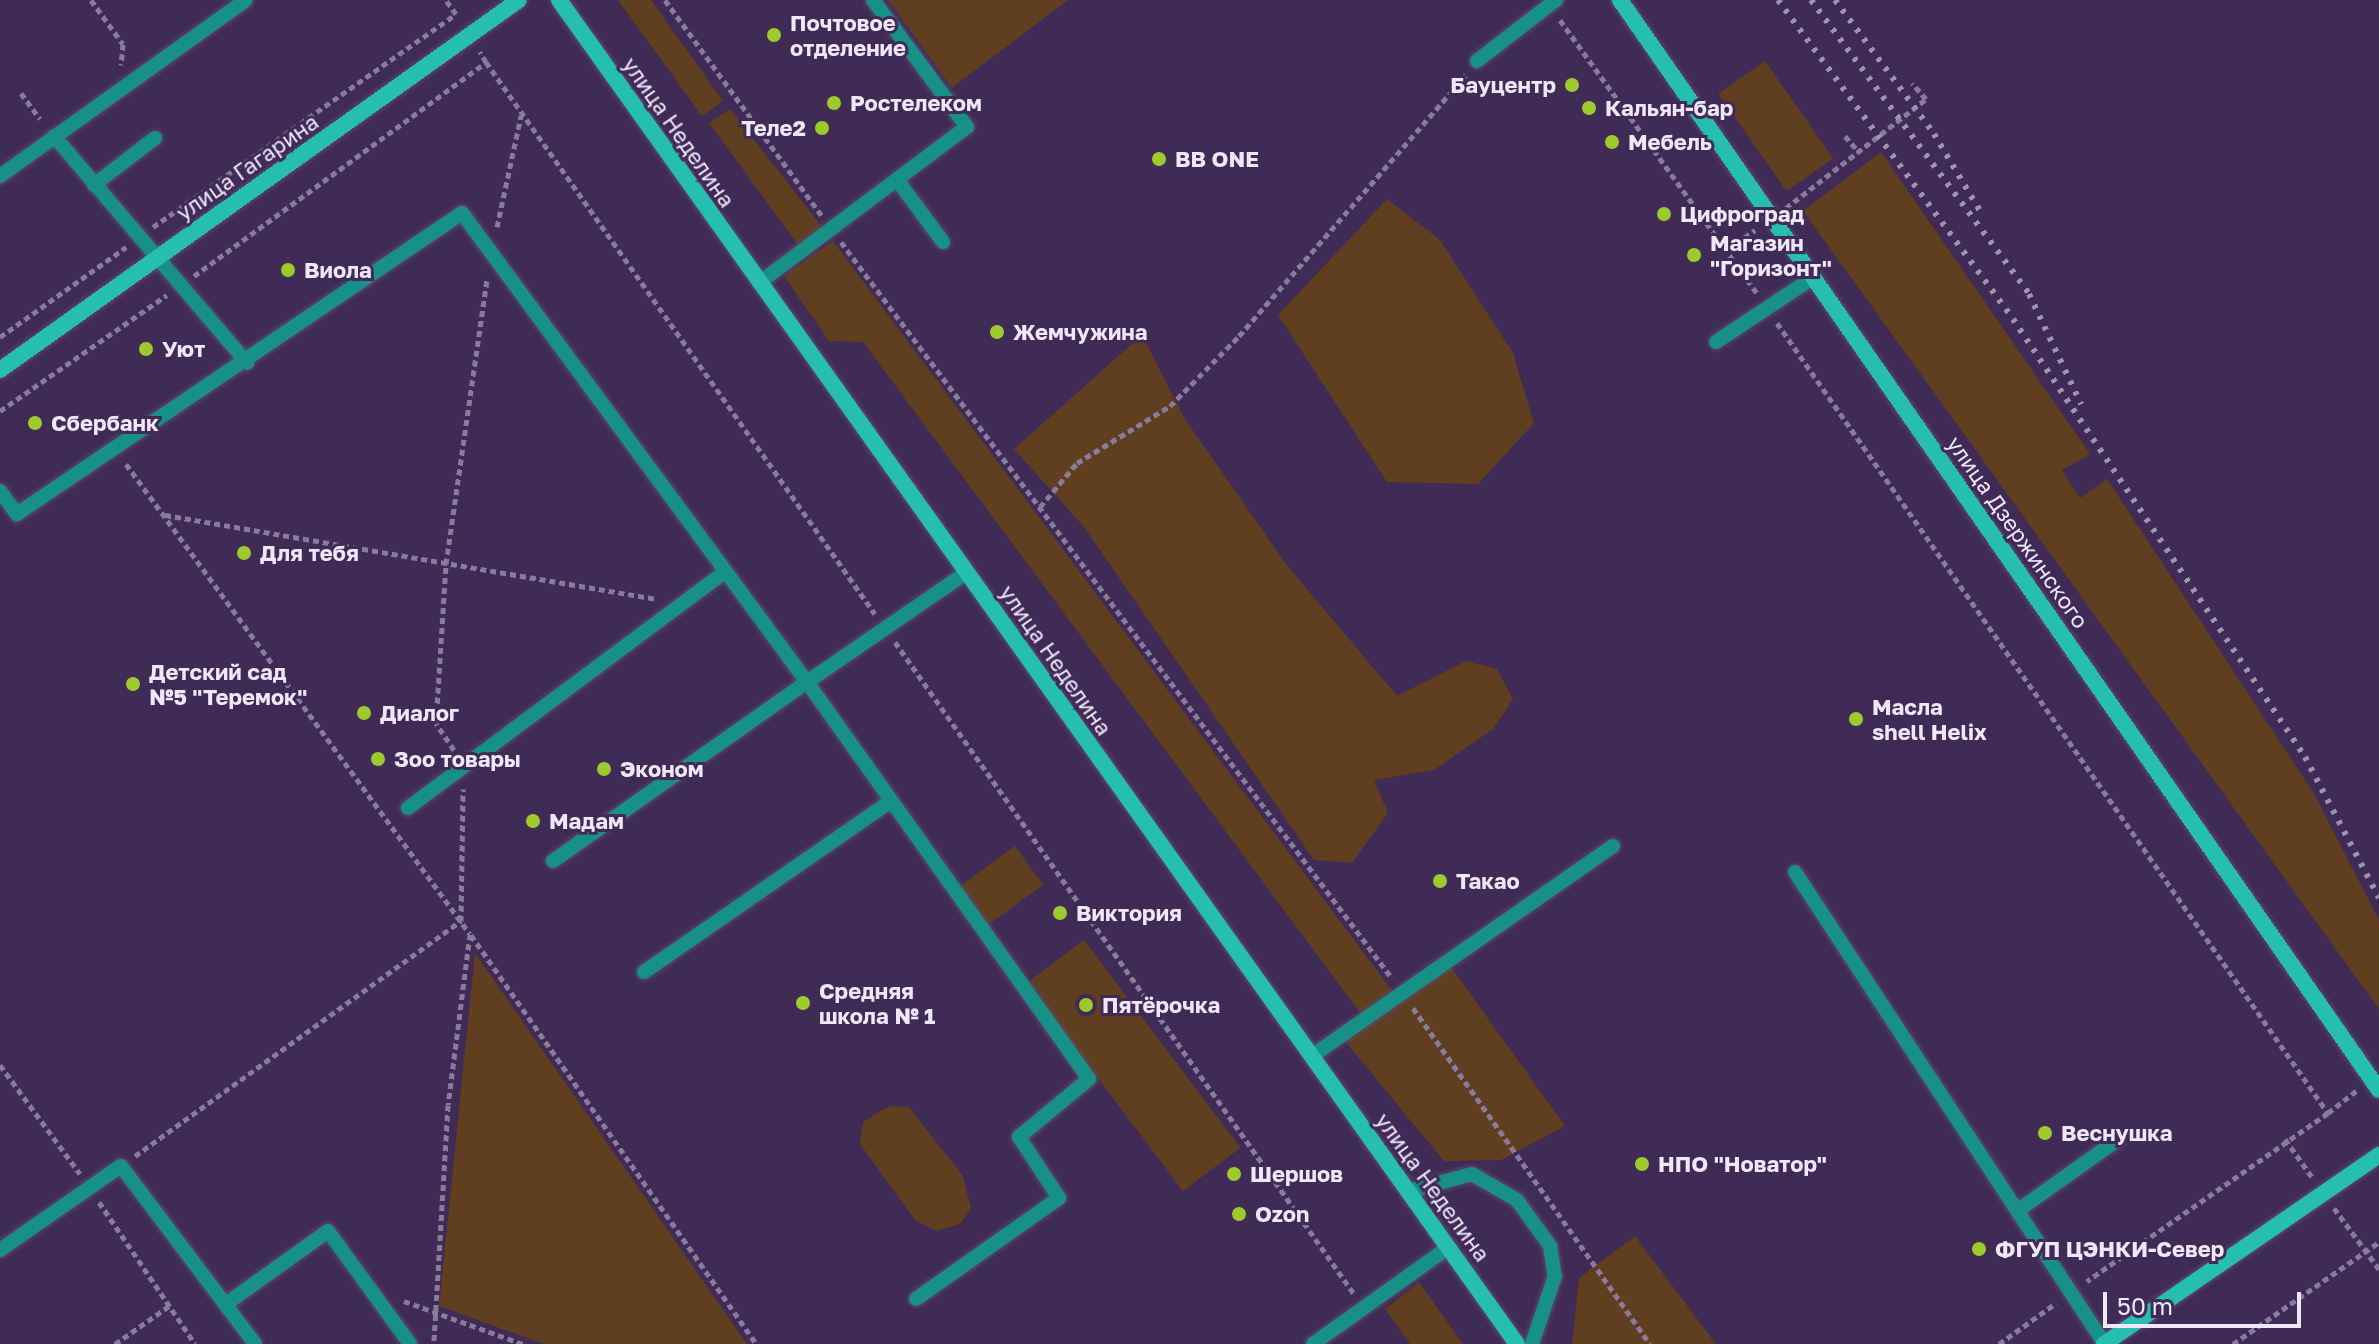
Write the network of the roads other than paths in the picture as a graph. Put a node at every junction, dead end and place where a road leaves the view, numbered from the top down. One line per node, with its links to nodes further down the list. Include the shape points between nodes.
1 (246, 0): 8 (lane)
2 (519, 0): 14 (street, улица Гагарина)
3 (559, 0): 16 (street, улица Неделина)
4 (873, 0): 11 (lane, via 967,127)
5 (1620, 0): 15 (street, улица Дзержинского)
6 (1552, 3): 7 (lane)
7 (1477, 61)
8 (54, 136): 10 (lane); 12 (lane)
9 (155, 138): 12 (lane)
10 (0, 176)
11 (898, 181): 13 (lane); 16 (lane)
12 (94, 185): 14 (lane, via 135,240)
13 (943, 242)
14 (156, 258): 18 (lane); 19 (street, улица Гагарина)
15 (1814, 277): 17 (lane); 31 (street, улица Дзержинского)
16 (759, 283): 22 (street, улица Неделина)
17 (1716, 342)
18 (247, 363): 20 (lane, via 17,514); 21 (lane, via 462,213)
19 (0, 370)
20 (0, 491)
21 (725, 572): 23 (lane); 25 (lane)
22 (967, 572): 23 (lane); 30 (street, улица Неделина)
23 (807, 682): 24 (lane); 27 (lane)
24 (891, 801): 29 (lane); 38 (lane, via 1089,1079 1019,1137 1059,1198)
25 (408, 808)
26 (1613, 846): 30 (lane)
27 (553, 861)
28 (1795, 872): 35 (lane)
29 (644, 972)
30 (1312, 1056): 34 (street, улица Неделина)
31 (2379, 1090)
32 (2120, 1138): 35 (lane)
33 (2379, 1155): 45 (street)
34 (1410, 1191): 36 (street, улица Неделина); 44 (lane, via 1472,1174 1517,1200 1531,1217 1550,1246 1555,1276)
35 (2020, 1209): 45 (lane)
36 (1449, 1247): 42 (lane); 43 (street, улица Неделина)
37 (0, 1250): 39 (lane, via 121,1166)
38 (916, 1299)
39 (226, 1304): 40 (lane); 41 (lane, via 328,1231)
40 (255, 1344)
41 (410, 1344)
42 (1313, 1344)
43 (1517, 1344)
44 (1532, 1344)
45 (2104, 1344)

